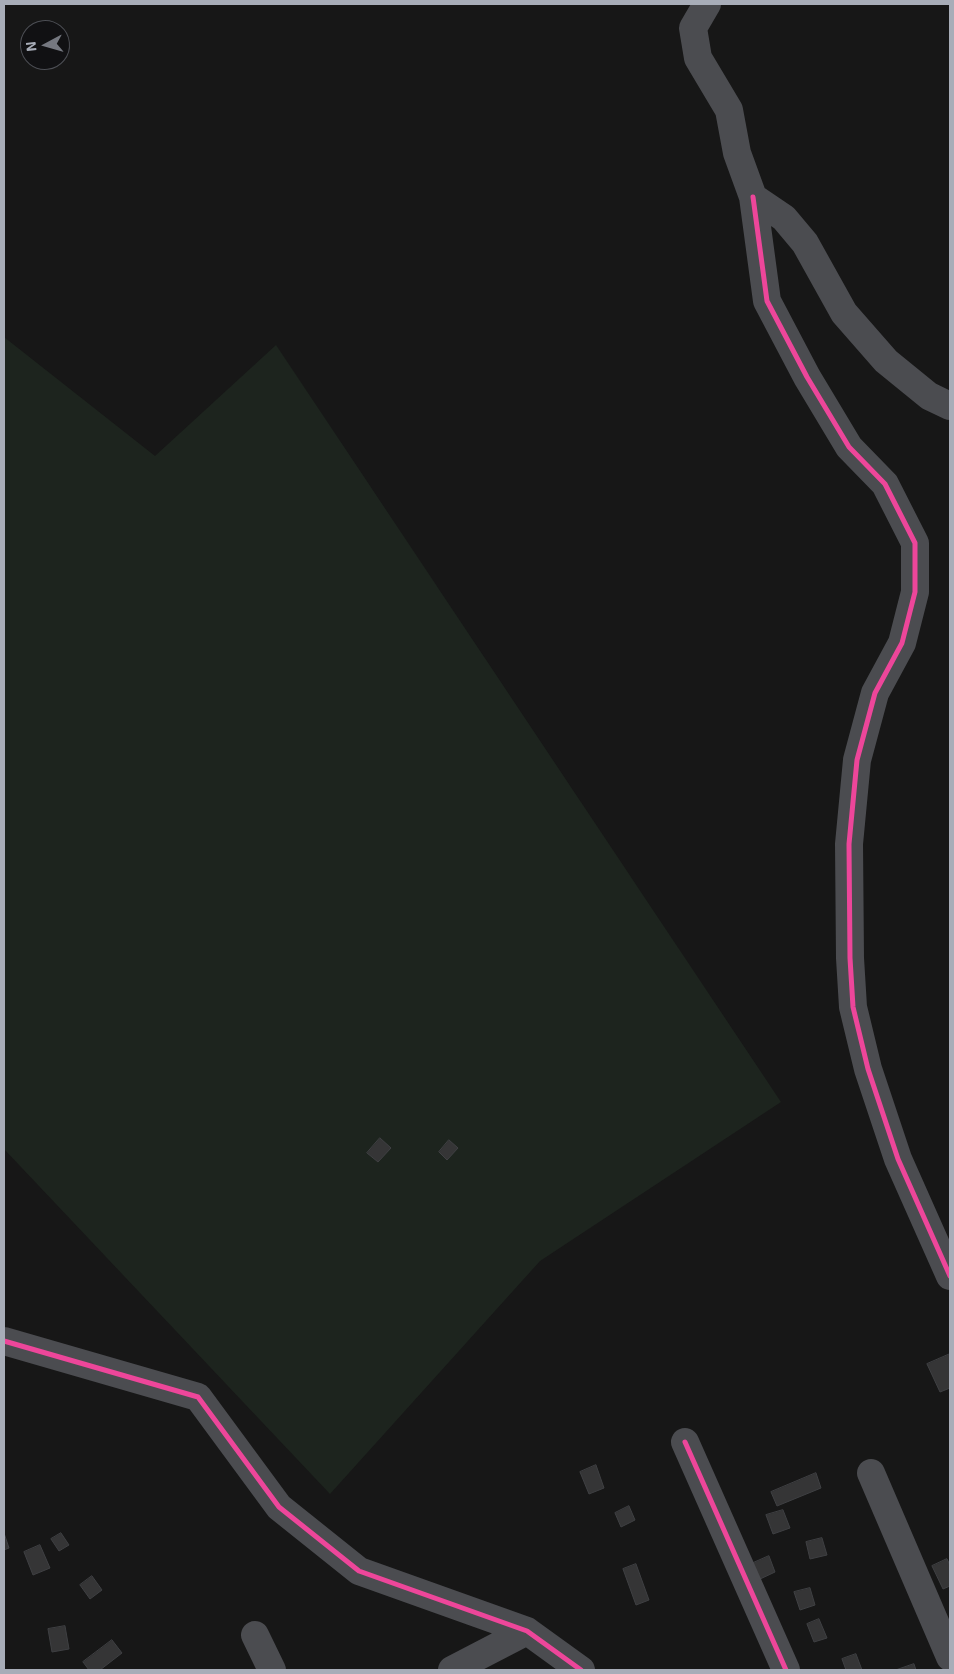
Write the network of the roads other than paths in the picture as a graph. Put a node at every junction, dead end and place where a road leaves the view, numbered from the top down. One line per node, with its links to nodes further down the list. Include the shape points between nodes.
1 (707, 4): 2 (street, via 693,28 698,58 729,110 738,153)
2 (753, 197): 3 (street, via 784,218 804,243 844,313 886,361 929,396); 4 (street, via 767,301 844,440 885,484 915,543 915,592 902,643 875,693 857,760 849,844 850,958 853,1007 868,1068 898,1159)
3 (950, 406)
4 (950, 1276)
5 (4, 1341): 8 (street, via 198,1398 279,1507 359,1571)
6 (685, 1442): 15 (street)
7 (871, 1473): 10 (street)
8 (527, 1631): 11 (street); 14 (street)
9 (255, 1635): 12 (street)
10 (950, 1657)
11 (489, 1662): 13 (street)
12 (272, 1670)
13 (452, 1670)
14 (580, 1670)
15 (786, 1670)

